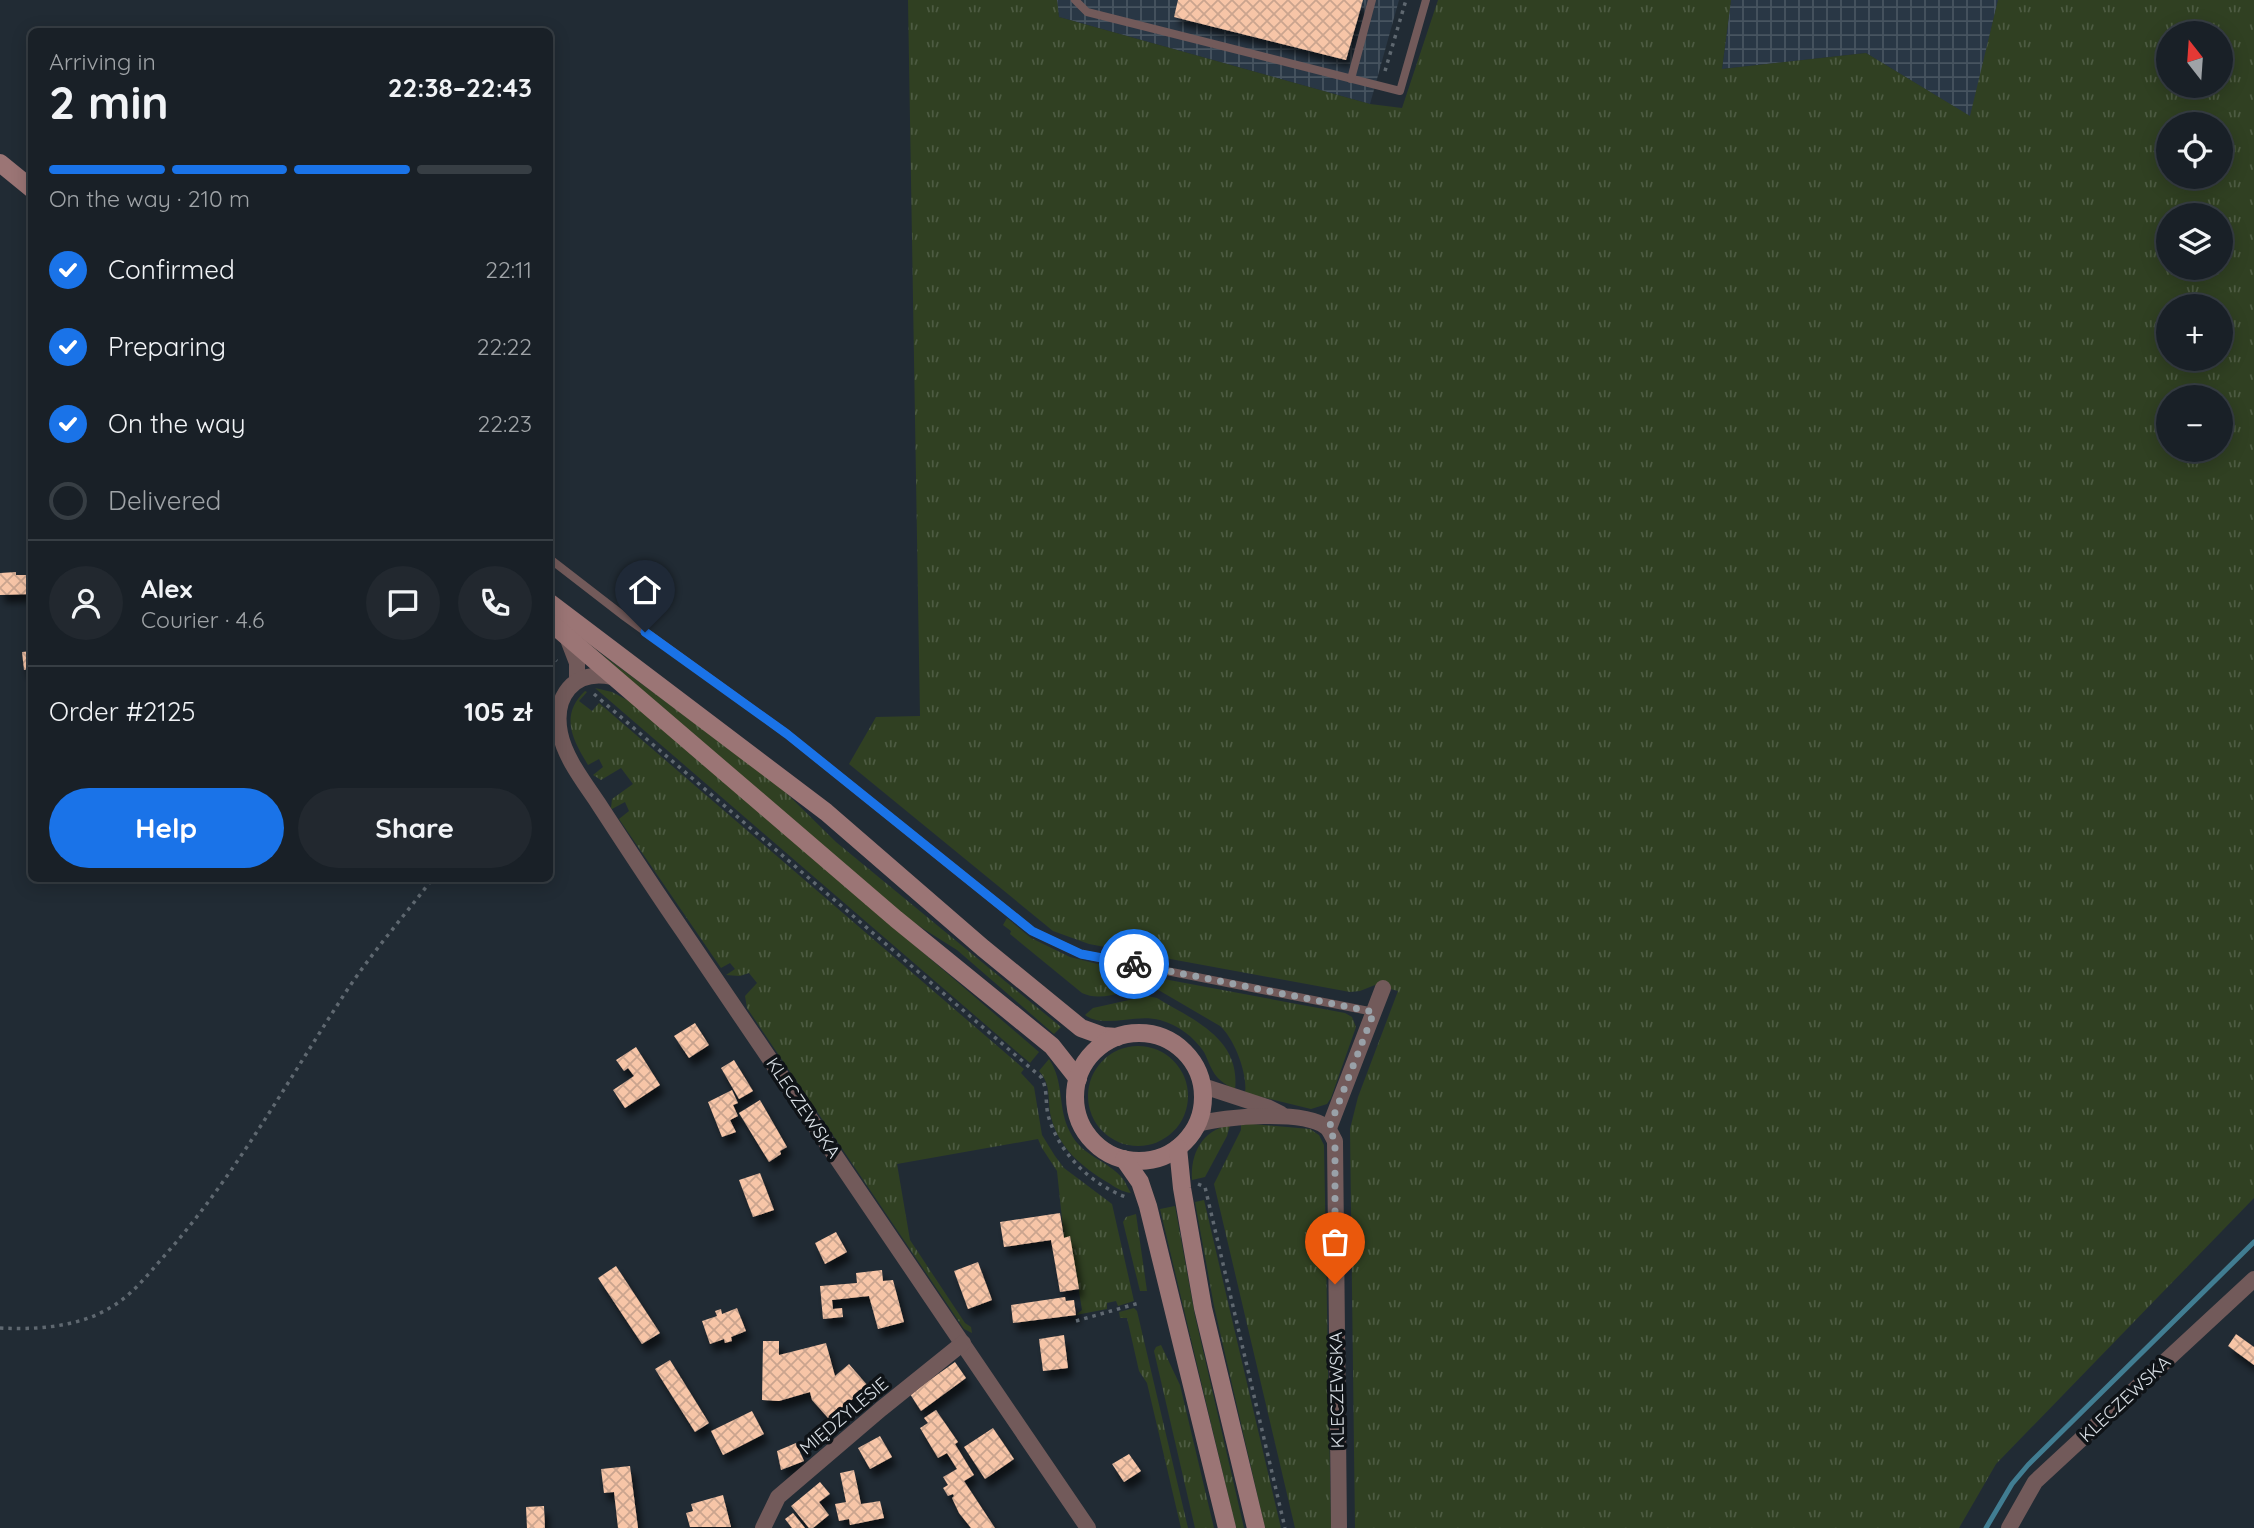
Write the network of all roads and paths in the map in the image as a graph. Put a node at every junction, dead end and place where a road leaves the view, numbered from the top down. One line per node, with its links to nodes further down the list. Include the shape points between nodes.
1 (1075, 0): 6 (lane, via 1087,12)
2 (1372, 0): 6 (lane)
3 (1406, 0): 5 (path)
4 (1426, 0): 6 (lane, via 1400,91)
5 (1385, 72)
6 (1351, 79)
7 (0, 163): 8 (main road)
8 (28, 186)
9 (553, 561): 18 (lane, via 787,734 1032,931 1081,954)
10 (553, 605): 19 (main road, via 826,811 1081,1028)
11 (553, 625): 12 (main road)
12 (567, 637): 14 (main road); 15 (street, via 577,663)
13 (553, 658): 15 (path)
14 (612, 677): 15 (street); 20 (main road, via 1052,1046)
15 (577, 679): 28 (path, via 1041,1077 1057,1138 1086,1173 1119,1195); 33 (street, KLECZEWSKA, via 558,716 568,754 636,862)
16 (430, 882): 32 (path, via 342,997 226,1179 132,1292 85,1319 24,1329)
17 (1383, 988): 18 (street)
18 (1374, 1012): 24 (street)
19 (1117, 1037): 20 (main road, via 1093,1053); 21 (main road, via 1152,1034 1171,1041 1187,1053)
20 (1078, 1079): 26 (main road, via 1077,1113 1084,1129 1108,1153)
21 (1203, 1086): 22 (street); 23 (main road)
22 (1286, 1117): 23 (street, via 1236,1117); 24 (street)
23 (1198, 1124): 25 (main road)
24 (1329, 1128): 39 (street, KLECZEWSKA, via 1335,1141)
25 (1178, 1148): 26 (main road, via 1152,1160); 27 (main road)
26 (1124, 1159): 28 (main road)
27 (1182, 1188): 37 (main road, via 1203,1308); 38 (path, via 1205,1186)
28 (1145, 1195): 36 (main road)
29 (2254, 1279): 40 (street, KLECZEWSKA, via 2035,1482)
30 (1139, 1303): 31 (path)
31 (1076, 1321)
32 (0, 1328)
33 (963, 1343): 34 (street, MIĘDZYLESIE, via 778,1497); 35 (street, KLECZEWSKA)
34 (763, 1528)
35 (1087, 1528)
36 (1227, 1528)
37 (1256, 1528)
38 (1285, 1528)
39 (1339, 1528)
40 (2008, 1528)

